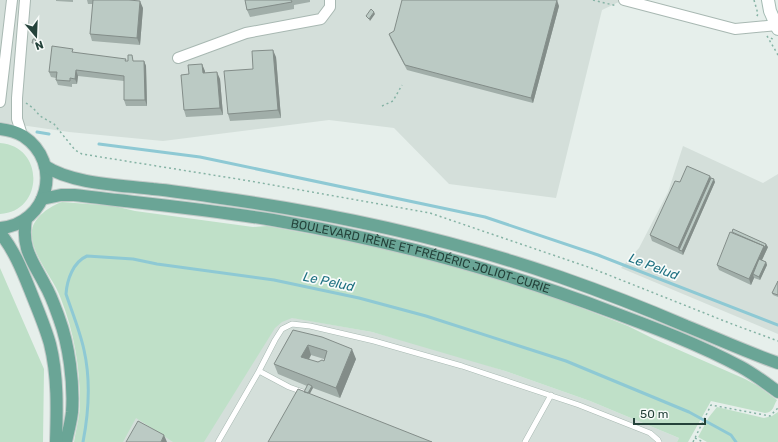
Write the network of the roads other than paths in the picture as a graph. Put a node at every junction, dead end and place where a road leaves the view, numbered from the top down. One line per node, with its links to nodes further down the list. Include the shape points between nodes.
1 (12, 0): 8 (street)
2 (25, 0): 10 (street, via 17,98 17,119)
3 (330, 0): 7 (street, via 330,6 322,19 246,33)
4 (768, 0): 6 (street, via 770,12)
5 (628, 1): 6 (street, via 735,29)
6 (777, 26)
7 (178, 58)
8 (0, 102)
9 (0, 129): 10 (main road)
10 (22, 136): 11 (main road, via 33,143)
11 (45, 166): 12 (main road, via 46,188); 16 (main road, BOULEVARD IRÈNE ET FRÉDÉRIC JOLIOT-CURIE, via 72,178 273,205 376,225 448,243 559,277)
12 (42, 199): 13 (main road); 18 (main road, BOULEVARD IRÈNE ET FRÉDÉRIC JOLIOT-CURIE, via 74,195 218,212 374,240 443,257 554,290 646,325 742,367)
13 (26, 219): 14 (main road); 22 (main road, via 25,241 29,255 52,299 66,341 72,412)
14 (0, 228)
15 (0, 233): 21 (main road, via 10,246 26,280 50,345 56,381)
16 (778, 363)
17 (259, 371): 19 (lane); 20 (lane, via 282,329 292,324 374,341); 23 (lane)
18 (778, 392)
19 (311, 395)
20 (551, 395): 24 (lane); 25 (lane, via 650,433)
21 (56, 442)
22 (66, 442)
23 (218, 442)
24 (525, 442)
25 (659, 442)

